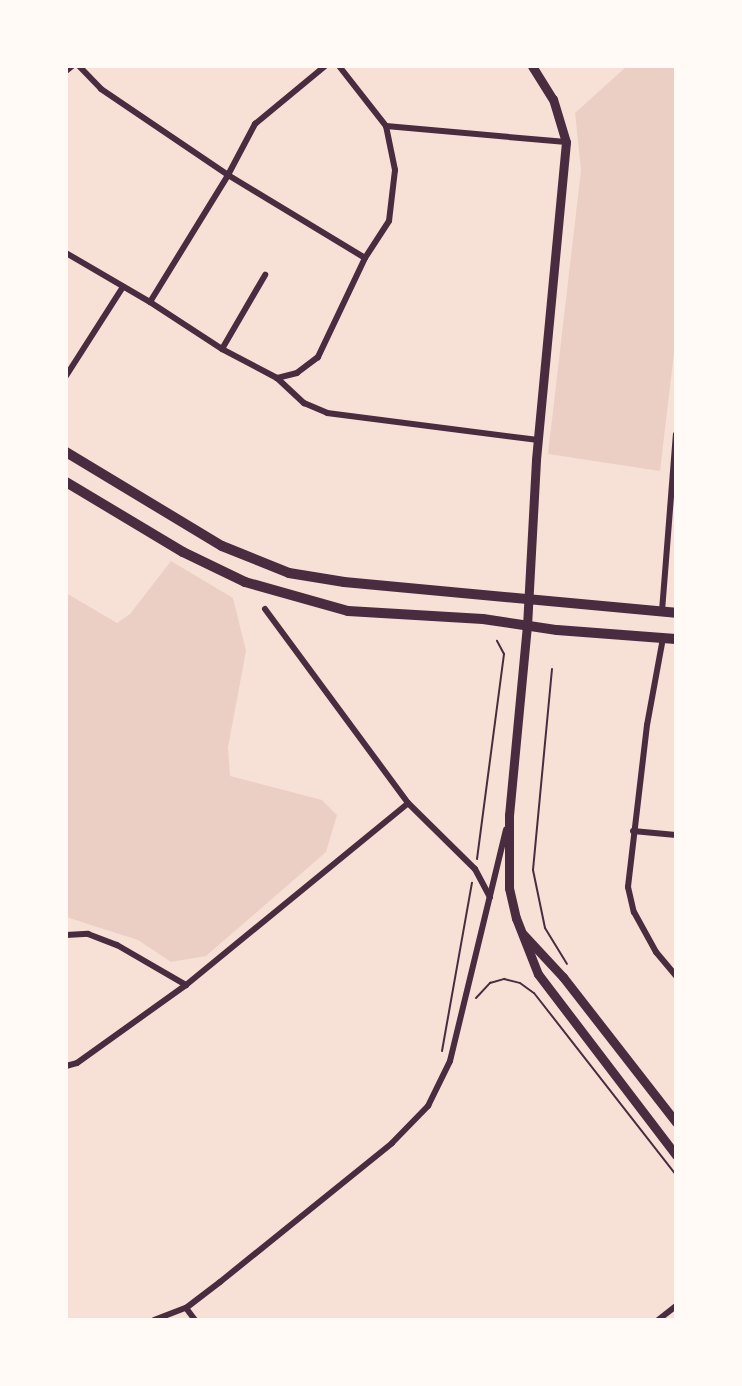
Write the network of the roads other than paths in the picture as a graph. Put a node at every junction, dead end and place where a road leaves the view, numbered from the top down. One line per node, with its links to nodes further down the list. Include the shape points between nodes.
1 (72, 66): 6 (street)
2 (79, 66): 9 (street, via 101,89)
3 (325, 66): 9 (street, via 255,124)
4 (339, 66): 7 (street)
5 (532, 66): 8 (street, via 553,99)
6 (66, 71)
7 (386, 126): 8 (street); 11 (street, via 395,170 389,221)
8 (566, 142): 19 (street)
9 (228, 175): 11 (street); 14 (street)
10 (66, 253): 13 (street)
11 (365, 258): 17 (street, via 318,357 297,373)
12 (265, 275): 15 (street)
13 (123, 287): 14 (street); 16 (street)
14 (150, 302): 15 (street)
15 (222, 349): 17 (street)
16 (66, 376)
17 (277, 378): 19 (street, via 304,403 327,413)
18 (676, 435): 24 (street)
19 (538, 440): 22 (street)
20 (66, 452): 22 (main road, via 222,546 289,573 344,582)
21 (66, 482): 26 (main road, via 183,552 245,582 286,595 348,611)
22 (527, 598): 24 (main road); 26 (street)
23 (265, 609): 29 (street)
24 (662, 611): 25 (main road)
25 (676, 613)
26 (527, 625): 27 (main road); 30 (street)
27 (663, 638): 28 (main road); 31 (street)
28 (676, 639)
29 (408, 803): 33 (street, via 475,869); 37 (street)
30 (509, 815): 33 (street); 34 (street, via 509,888)
31 (633, 831): 32 (street); 36 (street, via 628,887 634,912 656,952)
32 (676, 835)
33 (490, 897): 42 (street, via 450,1061 428,1106 392,1143)
34 (522, 932): 39 (street, via 563,977); 40 (street, via 547,988)
35 (66, 935): 37 (street, via 88,934 117,945)
36 (676, 976)
37 (186, 985): 38 (street, via 77,1064)
38 (66, 1066)
39 (676, 1122)
40 (676, 1155)
41 (676, 1306): 45 (street)
42 (186, 1308): 43 (street); 44 (street)
43 (154, 1320)
44 (195, 1320)
45 (658, 1320)

